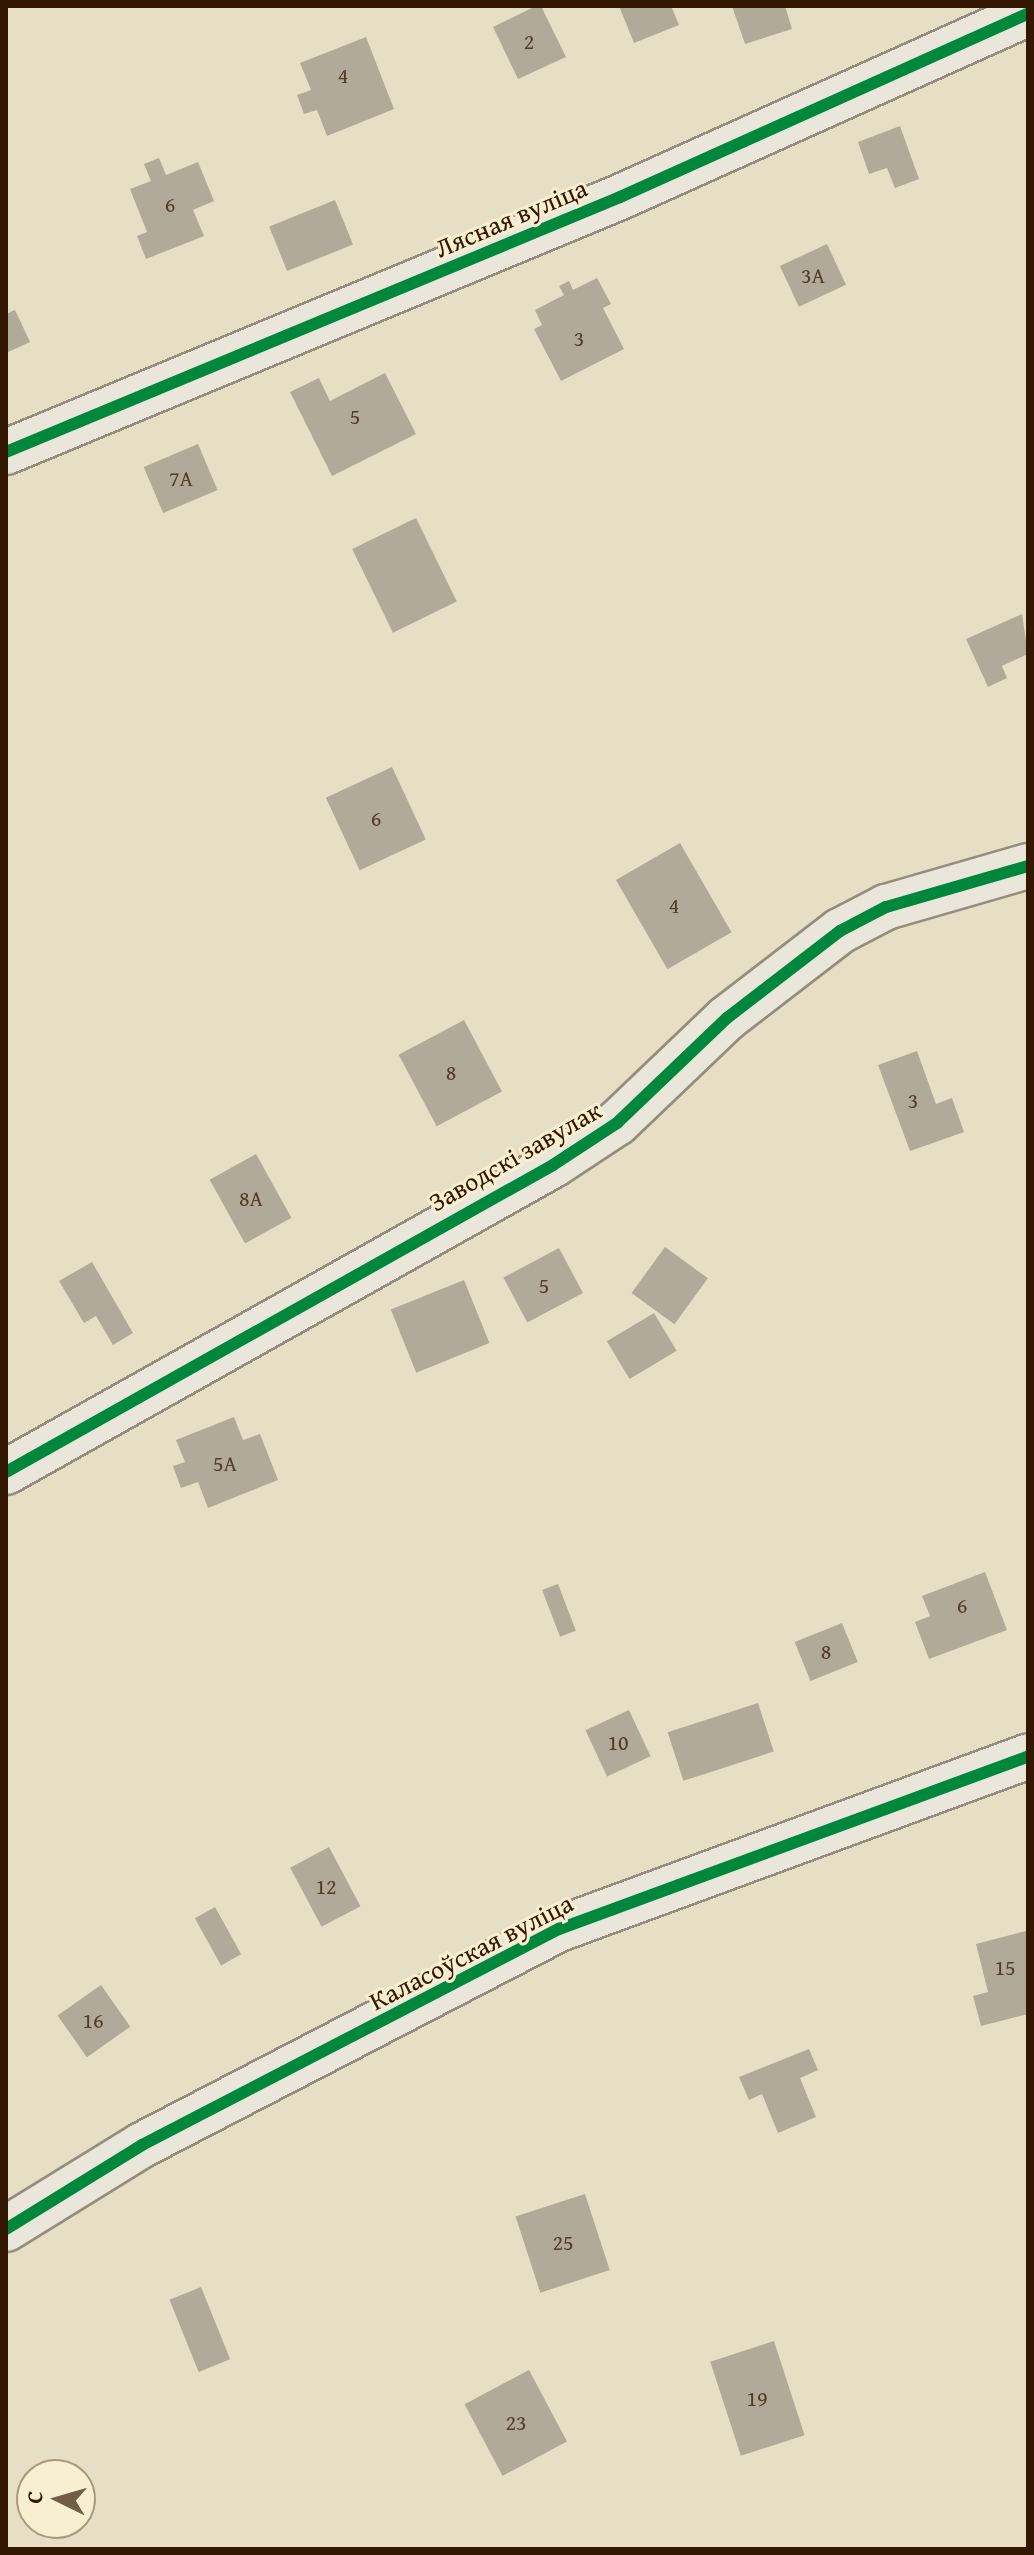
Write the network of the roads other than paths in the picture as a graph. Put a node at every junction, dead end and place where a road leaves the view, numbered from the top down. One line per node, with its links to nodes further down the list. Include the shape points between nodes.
1 (1028, 14): 2 (street, Лясная вуліца, via 620,197)
2 (6, 452)
3 (1028, 866): 4 (street, Заводскі завулак, via 886,907 840,931 727,1018 617,1123 553,1165)
4 (6, 1472)
5 (1028, 1756): 6 (street, Каласоўская вуліца, via 559,1929 142,2145)
6 (6, 2229)

